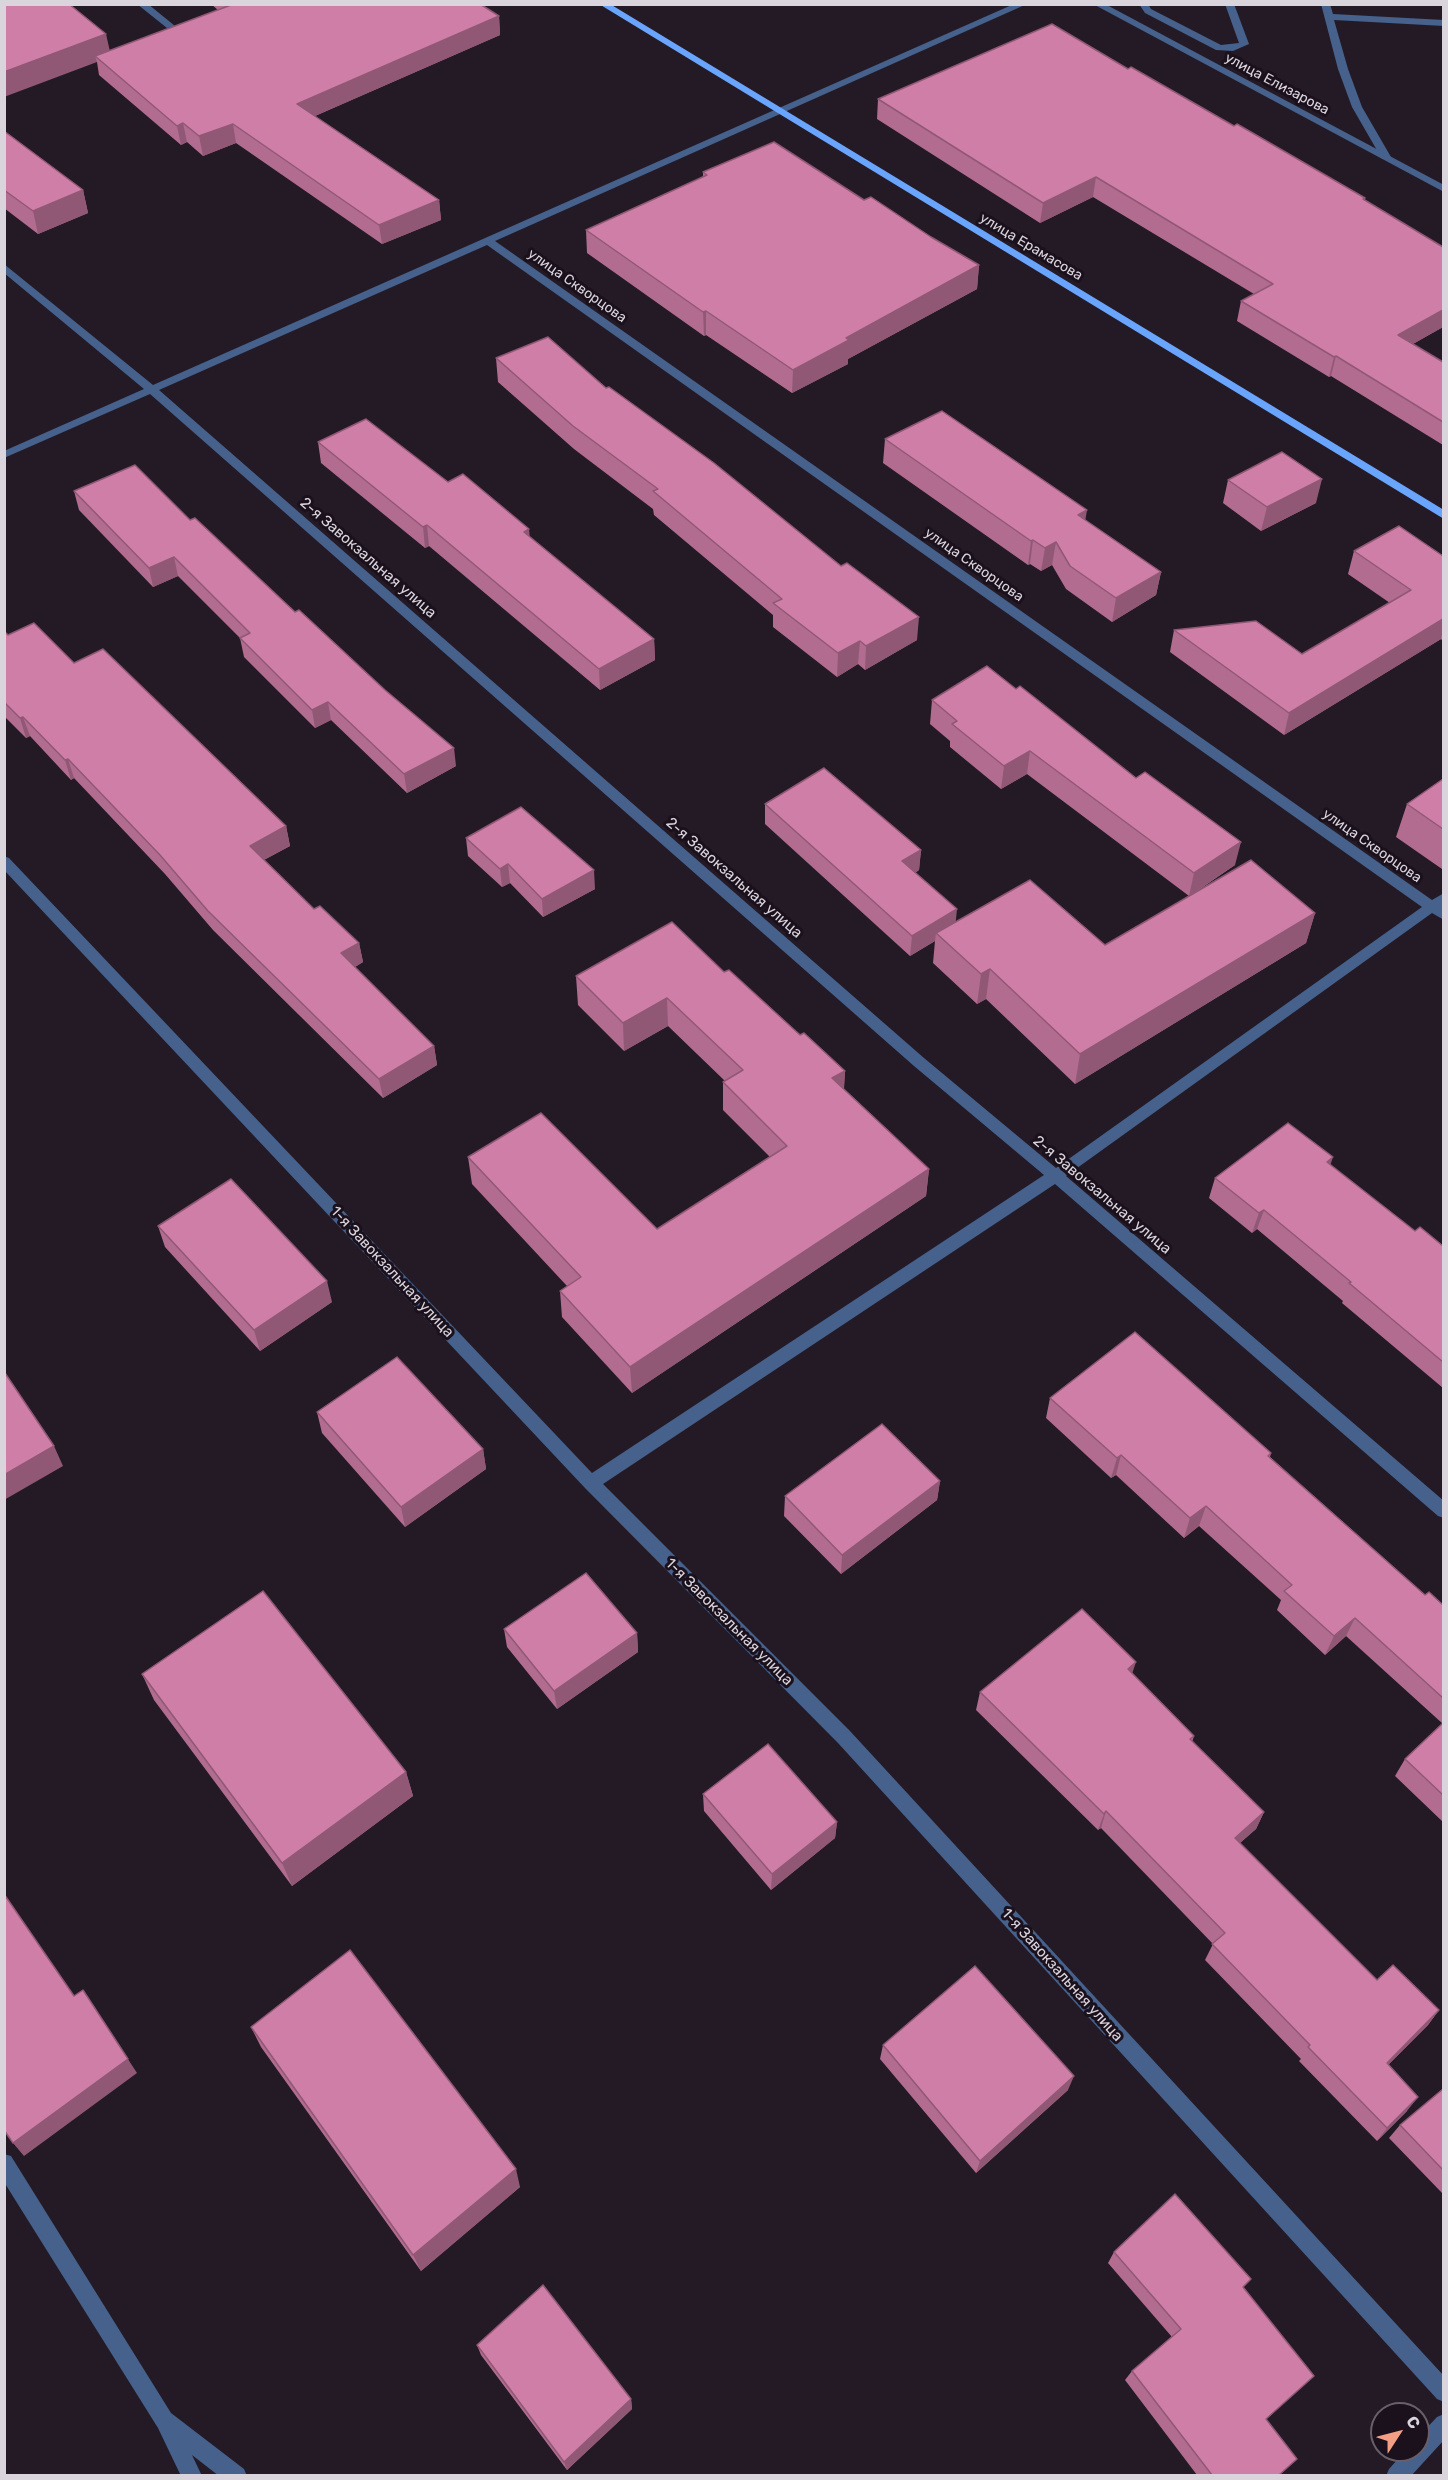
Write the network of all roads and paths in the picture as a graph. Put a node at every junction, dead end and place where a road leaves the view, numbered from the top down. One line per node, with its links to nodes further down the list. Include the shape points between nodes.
1 (141, 4): 10 (street)
2 (603, 4): 11 (main road, улица Ерамасова)
3 (1023, 4): 11 (street)
4 (1097, 4): 12 (street, улица Елизарова)
5 (1143, 4): 6 (street, via 1148,11 1220,48 1233,48 1244,44)
6 (1229, 4)
7 (1325, 4): 8 (street)
8 (1329, 17): 9 (street); 12 (street, via 1357,107)
9 (1443, 23)
10 (170, 26)
11 (781, 111): 14 (street); 18 (main road, улица Ерамасова)
12 (1386, 158): 13 (street, улица Елизарова)
13 (1443, 189)
14 (488, 241): 16 (street); 20 (street, улица Скворцова)
15 (4, 267): 16 (street, 2-я Завокзальная улица)
16 (152, 390): 17 (street); 21 (street, 2-я Завокзальная улица, via 919,1062)
17 (4, 455)
18 (1443, 515)
19 (4, 861): 22 (street, 1-я Завокзальная улица)
20 (1440, 907): 21 (street)
21 (1055, 1176): 22 (street); 23 (street, 2-я Завокзальная улица)
22 (591, 1483): 25 (street, 1-я Завокзальная улица, via 844,1737)
23 (1443, 1511)
24 (4, 2163): 26 (street)
25 (1443, 2392)
26 (164, 2420): 28 (street); 29 (street)
27 (1443, 2424): 30 (street)
28 (192, 2475)
29 (237, 2475)
30 (1396, 2475)

